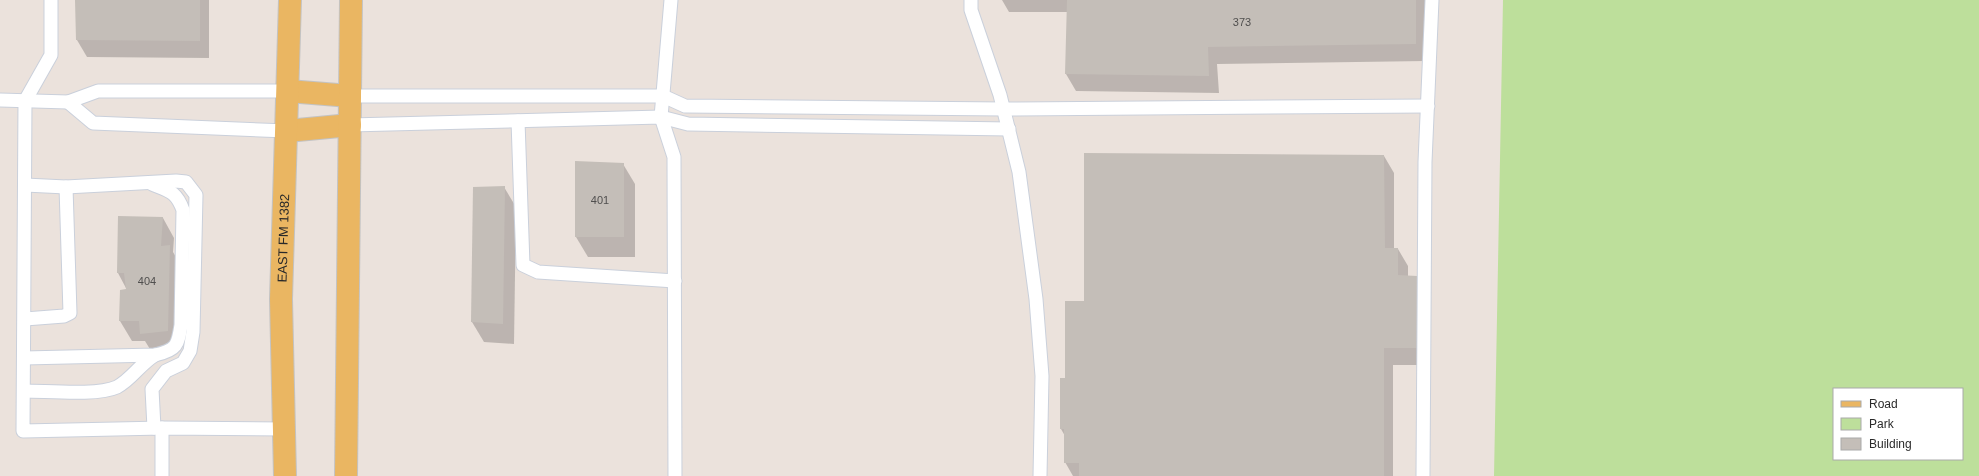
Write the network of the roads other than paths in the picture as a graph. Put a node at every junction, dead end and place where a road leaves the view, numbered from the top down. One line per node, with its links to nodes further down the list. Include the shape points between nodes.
1 (51, 0): 11 (lane, via 52,55)
2 (290, 0): 7 (main road, EAST FM 1382)
3 (351, 0): 8 (main road)
4 (671, 0): 9 (lane)
5 (971, 0): 14 (lane, via 971,10)
6 (1432, 0): 13 (lane)
7 (288, 91): 8 (main road); 12 (lane, via 98,91); 19 (main road, EAST FM 1382)
8 (350, 96): 9 (lane); 17 (main road)
9 (663, 96): 14 (lane, via 685,106); 15 (lane)
10 (0, 100): 11 (lane)
11 (25, 101): 12 (lane); 21 (lane)
12 (68, 102): 19 (lane, via 93,123)
13 (1428, 106): 14 (lane); 35 (lane, via 1425,162)
14 (1004, 109): 18 (lane)
15 (661, 117): 16 (lane); 18 (lane, via 688,124); 23 (lane, via 674,157)
16 (518, 121): 17 (lane); 23 (lane, via 523,265 538,272)
17 (350, 125): 19 (main road); 32 (main road)
18 (1009, 129): 34 (lane, via 1019,172 1036,299 1042,376)
19 (287, 131): 29 (main road, EAST FM 1382, via 281,299)
20 (148, 182): 22 (lane); 25 (lane, via 179,198 183,210 181,325 178,341 169,352); 28 (lane, via 186,182 196,195 193,332 190,351 183,363 166,371 152,389)
21 (25, 185): 22 (lane); 24 (lane)
22 (66, 187): 24 (lane, via 70,313 64,316)
23 (674, 281): 33 (lane)
24 (25, 319): 26 (lane)
25 (156, 355): 26 (lane); 27 (lane, via 147,359 135,373 118,386 104,391)
26 (24, 358): 27 (lane)
27 (24, 391): 28 (lane, via 23,431)
28 (158, 428): 29 (lane); 30 (lane)
29 (284, 429): 31 (main road, EAST FM 1382)
30 (162, 476)
31 (285, 476)
32 (346, 476)
33 (675, 476)
34 (1040, 476)
35 (1423, 476)

